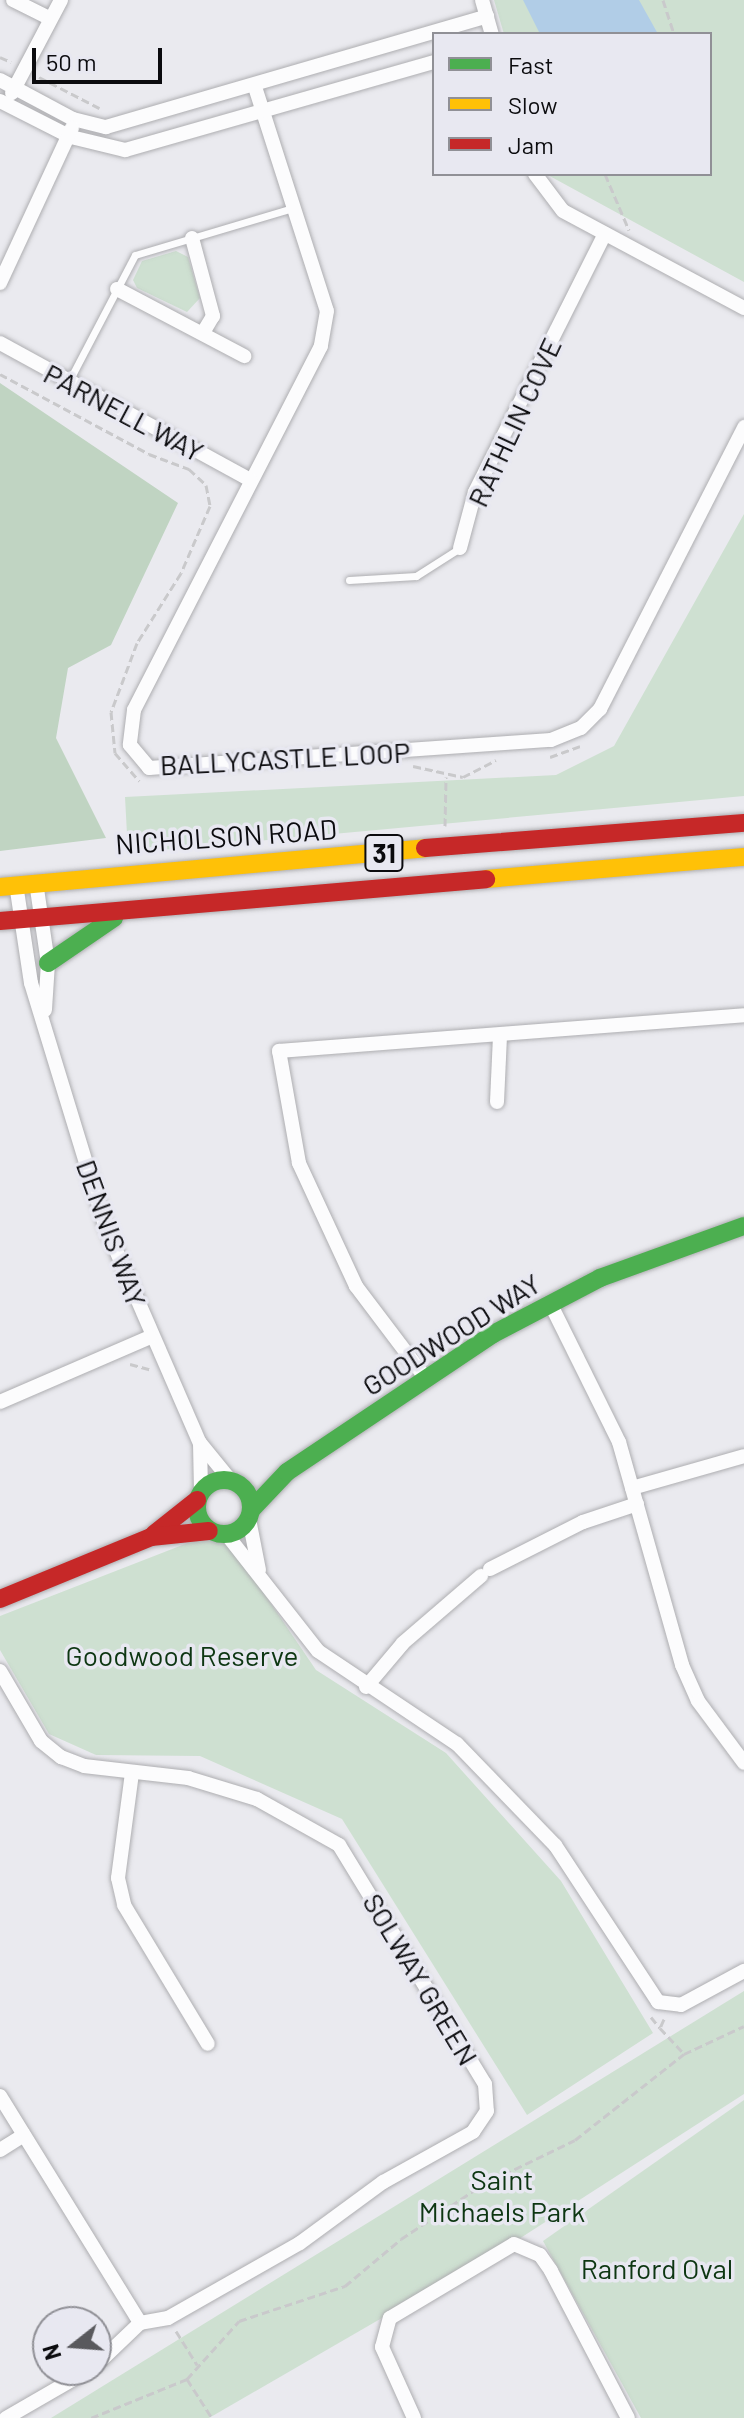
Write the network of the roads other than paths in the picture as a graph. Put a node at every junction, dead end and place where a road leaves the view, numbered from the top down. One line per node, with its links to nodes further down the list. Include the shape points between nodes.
1 (13, 0): 5 (street)
2 (61, 0): 5 (street)
3 (482, 0): 4 (street)
4 (487, 16): 6 (street); 7 (street)
5 (51, 19): 12 (street)
6 (435, 32)
7 (491, 32)
8 (432, 33): 11 (street)
9 (432, 63): 14 (street)
10 (0, 80): 12 (street)
11 (255, 87): 14 (street, BALLYCASTLE LOOP); 15 (street, via 106,127)
12 (15, 88): 13 (street); 15 (street)
13 (2, 108): 16 (street)
14 (263, 112): 16 (street, via 125,150); 18 (street, BALLYCASTLE LOOP)
15 (73, 119): 16 (street)
16 (71, 137): 21 (street)
17 (537, 176): 19 (street, via 563,211)
18 (295, 207): 20 (lane); 29 (street, BALLYCASTLE LOOP, via 327,311 321,346)
19 (605, 234): 23 (street); 30 (street, RATHLIN COVE, via 475,492)
20 (192, 238): 22 (lane, via 135,255); 24 (street, via 213,316)
21 (0, 283)
22 (117, 289): 24 (street); 27 (lane)
23 (744, 308)
24 (204, 331): 26 (street)
25 (0, 343): 27 (street, PARNELL WAY)
26 (244, 356)
27 (69, 382): 29 (street, PARNELL WAY)
28 (744, 427): 29 (street, BALLYCASTLE LOOP, via 600,709 581,728 551,740 149,768 130,745 134,710)
29 (250, 480)
30 (460, 548): 31 (lane, RATHLIN COVE, via 416,576)
31 (349, 580)
32 (744, 823): 34 (main road, NICHOLSON ROAD / 31)
33 (744, 857): 36 (main road, 31)
34 (36, 882): 35 (main road, NICHOLSON ROAD / 31); 37 (street, DENNIS WAY)
35 (8, 886): 38 (street, DENNIS WAY)
36 (130, 911): 37 (main road, 31); 40 (main road, via 81,935)
37 (41, 918): 38 (main road, 31); 40 (street, DENNIS WAY)
38 (19, 919): 39 (main road, 31); 41 (street, DENNIS WAY, via 31,983)
39 (0, 921)
40 (48, 963): 41 (street, DENNIS WAY)
41 (45, 1015): 47 (street, DENNIS WAY, via 105,1225)
42 (744, 1015): 43 (street)
43 (500, 1035): 44 (street); 48 (street, via 279,1051 299,1163 356,1286)
44 (497, 1102)
45 (744, 1226): 46 (main road, GOODWOOD WAY)
46 (550, 1303): 48 (main road, GOODWOOD WAY); 54 (street, via 597,1390)
47 (150, 1337): 49 (street); 50 (street, DENNIS WAY)
48 (427, 1380): 52 (main road, GOODWOOD WAY)
49 (0, 1402)
50 (200, 1443): 53 (street, DENNIS WAY); 55 (street, DENNIS WAY)
51 (744, 1456): 54 (street)
52 (287, 1472): 53 (main road, GOODWOOD WAY); 57 (main road, GOODWOOD WAY)
53 (235, 1483): 55 (main road, GOODWOOD WAY, via 212,1482); 57 (main road)
54 (632, 1488): 56 (street)
55 (199, 1496): 58 (main road, via 200,1522); 59 (main road, GOODWOOD WAY)
56 (637, 1504): 63 (street, via 583,1522 486,1572 403,1643); 64 (street, via 682,1665 698,1701)
57 (250, 1515): 58 (main road, GOODWOOD WAY); 60 (street)
58 (218, 1533): 59 (main road, GOODWOOD WAY); 60 (street)
59 (151, 1537): 61 (main road, GOODWOOD WAY)
60 (259, 1570): 63 (street, via 318,1651)
61 (0, 1599)
62 (0, 1671): 65 (street, SOLWAY GREEN, via 41,1741 84,1766)
63 (366, 1687): 66 (street, via 457,1744 555,1845 649,1994 669,2006 694,2000)
64 (744, 1763)
65 (132, 1773): 67 (street, via 118,1878 124,1905); 71 (street, SOLWAY GREEN, via 188,1778 257,1799 339,1845 485,2084 487,2111 473,2132 168,2318)
66 (744, 1971)
67 (208, 2044)
68 (0, 2096): 69 (street)
69 (24, 2135): 70 (street); 71 (street)
70 (0, 2150)
71 (140, 2323): 72 (street)
72 (112, 2350)
73 (61, 2386): 74 (street)
74 (6, 2418)
75 (414, 2418): 76 (street, via 382,2347 390,2318 514,2244 540,2255 551,2271)
76 (628, 2418)

